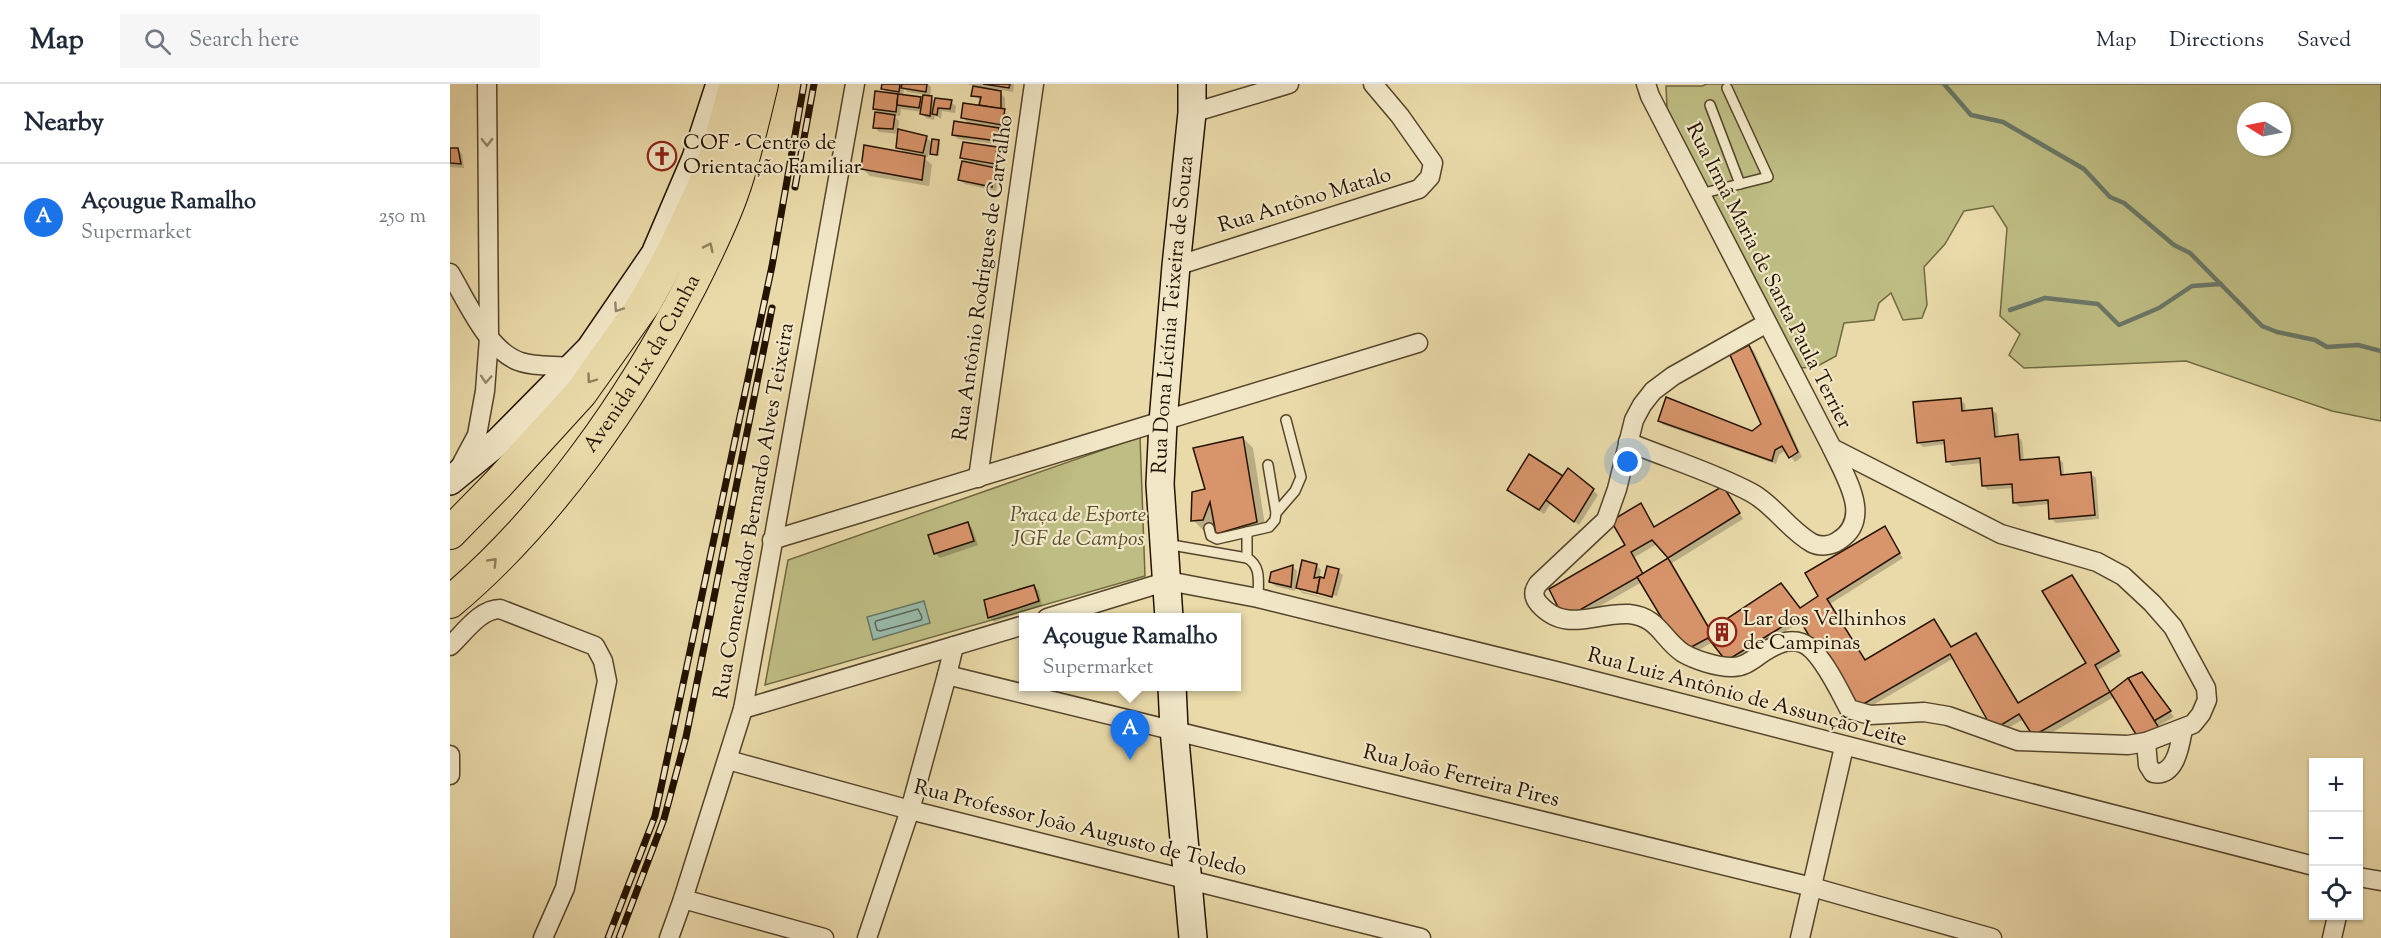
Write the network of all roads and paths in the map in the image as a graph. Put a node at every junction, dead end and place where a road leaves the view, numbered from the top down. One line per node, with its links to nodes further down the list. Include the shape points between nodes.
1 (486, 84): 19 (street, one-way to 19)
2 (762, 84): 38 (highway, Avenida Lix da Cunha, one-way to 2, via 471,585 555,494 641,373 680,305 732,196)
3 (855, 84): 33 (street, Rua Comendador Bernardo Alves Teixeira)
4 (1034, 84): 27 (street, Rua Antônio Rodrigues de Carvalho)
5 (1192, 84): 12 (main road, Rua Dona Licínia Teixeira de Souza)
6 (1289, 84): 12 (street)
7 (1373, 84): 16 (street, Rua Antôno Matalo, via 1433,164 1430,177 1419,189)
8 (1646, 84): 14 (street, Rua Irmã Maria de Santa Paula Terrier)
9 (1726, 88): 13 (lane, via 1768,177)
10 (728, 93): 15 (highway); 32 (highway, Avenida Lix da Cunha, one-way to 32, via 718,150 689,220 645,303 581,393)
11 (1710, 105): 13 (lane)
12 (1192, 113): 16 (main road, Rua Dona Licínia Teixeira de Souza)
13 (1740, 184): 14 (lane)
14 (1700, 194): 18 (street, Rua Irmã Maria de Santa Paula Terrier)
15 (655, 254): 21 (main road, one-way to 21, via 590,349)
16 (1176, 266): 23 (main road, Rua Dona Licínia Teixeira de Souza)
17 (450, 273): 19 (street)
18 (1767, 323): 24 (street, via 1672,376 1653,391 1638,412); 25 (street, Rua Irmã Maria de Santa Paula Terrier)
19 (489, 338): 21 (street, via 511,358 523,363); 28 (street, one-way to 28, via 477,435)
20 (1418, 343): 23 (street)
21 (572, 366): 28 (main road, via 499,441)
22 (1286, 420): 29 (lane, via 1301,477 1295,491)
23 (1163, 422): 27 (street); 34 (main road, Rua Dona Licínia Teixeira de Souza)
24 (1628, 442): 25 (street, via 1755,495 1815,544 1832,545 1849,535 1856,501); 49 (street, via 1606,520 1534,589 1539,604 1559,620 1629,614 1641,617 1657,625 1683,653 1731,667 1744,666 1778,643 1803,643 1814,651 1849,709 1870,716 1924,712 1948,716 2018,741 2128,745)
25 (1832, 448): 48 (street, Rua Irmã Maria de Santa Paula Terrier, via 2001,534 2097,562 2123,576 2173,627 2206,688 2207,700 2201,714)
26 (1268, 465): 29 (lane)
27 (978, 478): 33 (street)
28 (453, 479)
29 (1276, 513): 31 (lane, via 1269,527)
30 (1209, 528): 31 (lane, via 1211,536 1217,539)
31 (1247, 532): 35 (lane)
32 (450, 533)
33 (772, 540): 46 (street, Rua Comendador Bernardo Alves Teixeira)
34 (1163, 544): 35 (lane); 36 (main road, Rua Dona Licínia Teixeira de Souza)
35 (1247, 558): 37 (lane, via 1258,570)
36 (1168, 581): 37 (street, Rua Luiz Antônio de Assunção Leite); 39 (street); 40 (main road, Rua Dona Licínia Teixeira de Souza)
37 (1258, 598): 50 (street, Rua Luiz Antônio de Assunção Leite)
38 (450, 602)
39 (1063, 613)
40 (1169, 613)
41 (1019, 625): 43 (street)
42 (450, 646): 62 (street, via 484,614 500,609 595,646 603,661 607,681 566,888)
43 (954, 646): 44 (street); 46 (street)
44 (947, 675): 47 (street, Rua João Ferreira Pires); 54 (street)
45 (1172, 691): 47 (main road)
46 (743, 709): 52 (street, Rua Comendador Bernardo Alves Teixeira)
47 (1174, 729): 57 (main road); 59 (street, Rua João Ferreira Pires)
48 (2183, 729): 49 (street); 49 (street, via 2175,761 2166,772 2153,773 2148,765)
49 (2146, 742)
50 (1844, 747): 55 (street, Rua Luiz Antônio de Assunção Leite); 59 (street)
51 (450, 755): 53 (street)
52 (728, 760): 54 (street, Rua Professor João Augusto de Toledo); 60 (street, Rua Comendador Bernardo Alves Teixeira)
53 (450, 775)
54 (910, 810): 57 (street, Rua Professor João Augusto de Toledo); 65 (street)
55 (2309, 865)
56 (2363, 878): 58 (street)
57 (1188, 879): 66 (main road); 67 (street, Rua Professor João Augusto de Toledo)
58 (2381, 881)
59 (1812, 887): 68 (street); 69 (street, Rua João Ferreira Pires)
60 (683, 899): 63 (street, Rua Comendador Bernardo Alves Teixeira); 64 (street)
61 (2336, 920): 70 (street)
62 (543, 938)
63 (669, 938)
64 (824, 938)
65 (867, 938)
66 (1193, 938)
67 (1421, 938)
68 (1800, 938)
69 (1992, 938)
70 (2332, 938)

